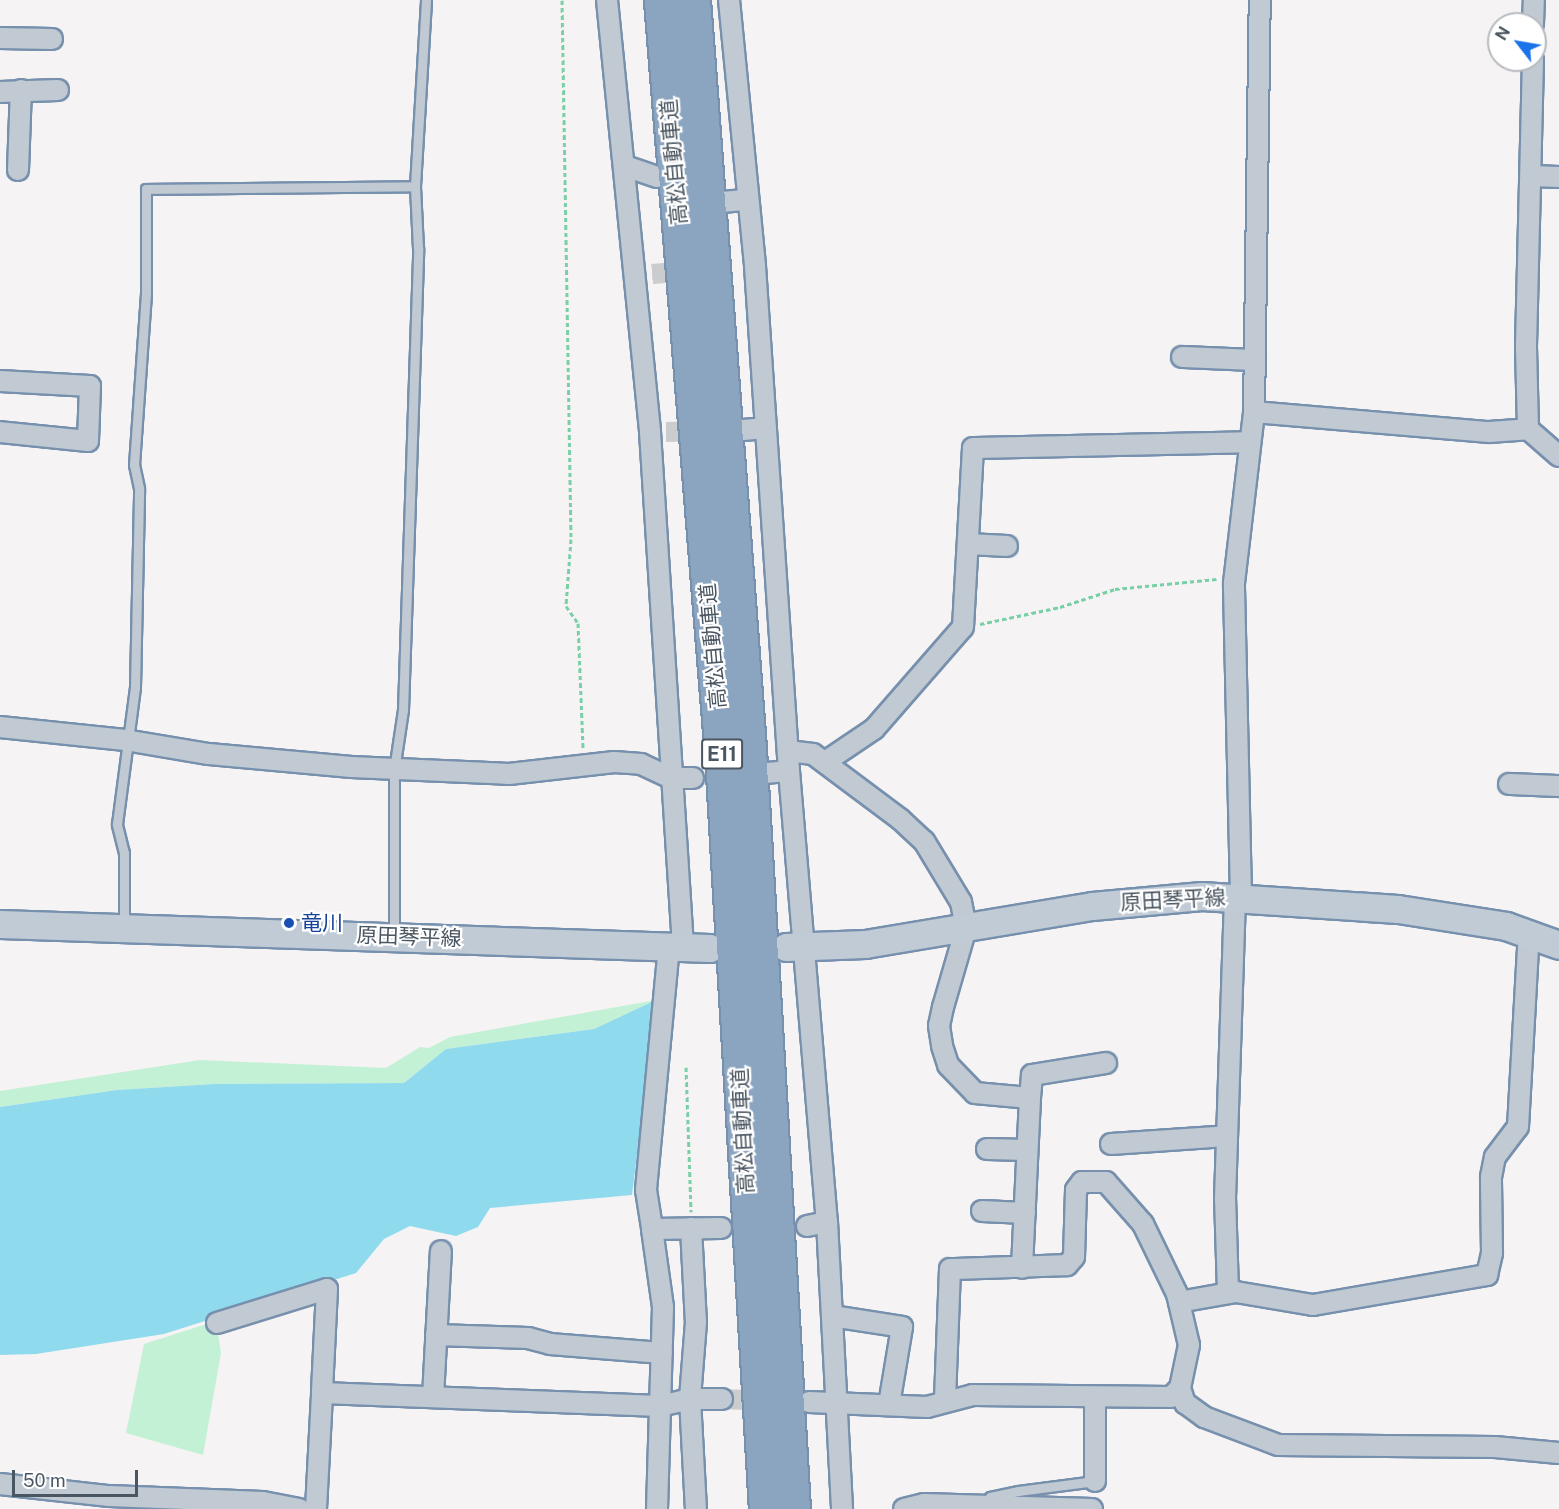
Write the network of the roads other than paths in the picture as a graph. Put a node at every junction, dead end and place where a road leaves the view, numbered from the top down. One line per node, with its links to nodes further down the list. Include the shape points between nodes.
1 (426, 0): 18 (lane)
2 (607, 0): 13 (street)
3 (661, 0): 93 (highway, 高松自動車道 / E11, via 722,756)
4 (693, 0): 94 (highway, 高松自動車道 / E11, via 749,749)
5 (729, 0): 19 (street)
6 (1260, 0): 22 (street)
7 (0, 38): 8 (street)
8 (52, 39)
9 (1533, 72): 15 (street)
10 (21, 90): 11 (street); 12 (street); 14 (street)
11 (58, 90)
12 (0, 92)
13 (625, 166): 16 (street); 40 (street, via 644,275 658,432)
14 (18, 170)
15 (1532, 176): 17 (street); 26 (street, via 1526,346)
16 (657, 177)
17 (1559, 177)
18 (415, 186): 34 (lane, via 146,189 146,292 134,465 139,488 135,687); 37 (lane, via 418,248 403,710)
19 (747, 200): 20 (street); 25 (street, via 748,267)
20 (722, 202)
21 (1182, 357): 22 (street)
22 (1255, 360): 24 (street)
23 (0, 381): 28 (street, via 90,386 88,441)
24 (1254, 412): 26 (street, via 1489,432); 29 (street)
25 (766, 428): 27 (street); 35 (street)
26 (1528, 429): 30 (street)
27 (743, 430)
28 (0, 432)
29 (1250, 442): 31 (street, via 974,448); 44 (street, via 1234,579)
30 (1559, 456)
31 (968, 544): 32 (street); 36 (street, via 963,627 874,729)
32 (1006, 546)
33 (0, 727): 34 (street)
34 (125, 740): 37 (street, via 209,754); 46 (lane, via 117,824 124,853)
35 (788, 752): 36 (street, via 813,754); 38 (street)
36 (825, 762): 47 (street, via 924,841 961,902)
37 (394, 770): 40 (street, via 509,774 583,765 641,764); 49 (lane)
38 (789, 771): 39 (street); 51 (street)
39 (766, 773)
40 (671, 778): 41 (street); 50 (street)
41 (693, 778)
42 (1509, 784): 43 (street)
43 (1559, 786)
44 (1238, 896): 47 (main road, 原田琴平線, via 1144,899); 48 (main road, 原田琴平線, via 1398,909); 55 (street)
45 (0, 924): 46 (main road, 原田琴平線)
46 (123, 928): 49 (main road, 原田琴平線)
47 (966, 928): 51 (main road, 原田琴平線, via 865,944); 54 (street, via 939,1026 948,1065 975,1093)
48 (1546, 936): 68 (street, via 1518,1127 1495,1157 1491,1177 1492,1253 1487,1275 1313,1305)
49 (394, 938): 50 (main road, 原田琴平線)
50 (676, 946): 52 (main road, 原田琴平線); 65 (street, via 646,1190)
51 (796, 946): 61 (street)
52 (710, 948)
53 (1106, 1063): 54 (street, via 1032,1075)
54 (1030, 1098): 58 (street)
55 (1227, 1136): 56 (street); 68 (street)
56 (1111, 1144)
57 (987, 1149): 58 (street)
58 (1028, 1150): 60 (street)
59 (982, 1211): 60 (street)
60 (1025, 1213): 67 (street)
61 (827, 1222): 62 (street); 70 (street)
62 (807, 1226)
63 (691, 1228): 64 (street); 65 (street); 78 (street, via 696,1322)
64 (721, 1228)
65 (652, 1229): 73 (street, via 663,1307)
66 (441, 1251): 72 (street)
67 (1022, 1268): 69 (street, via 1067,1265 1074,1257 1076,1190 1082,1182 1106,1182 1143,1224 1160,1253); 82 (street, via 950,1269)
68 (1228, 1292): 69 (street)
69 (1179, 1302): 74 (street, via 1189,1345)
70 (832, 1316): 81 (street); 83 (street, via 902,1327)
71 (217, 1323): 75 (street, via 327,1289)
72 (436, 1335): 73 (street, via 528,1338 550,1344); 76 (street)
73 (662, 1353): 84 (street)
74 (1180, 1388): 77 (street, via 1171,1397); 85 (street, via 1185,1403 1204,1417 1278,1445 1495,1447)
75 (322, 1392): 76 (street); 90 (street)
76 (433, 1397): 84 (street)
77 (1095, 1397): 82 (street, via 973,1395); 86 (street)
78 (690, 1399): 79 (street); 84 (street); 92 (street)
79 (722, 1399)
80 (809, 1402): 81 (street)
81 (836, 1402): 83 (street); 95 (street)
82 (945, 1402): 83 (street, via 927,1407)
83 (889, 1405)
84 (660, 1406): 91 (street)
85 (1559, 1453)
86 (1095, 1482): 88 (lane, via 999,1495 990,1497)
87 (0, 1484): 89 (street, via 98,1495 263,1502)
88 (986, 1506): 96 (street, via 924,1504); 97 (street)
89 (299, 1509)
90 (316, 1509)
91 (657, 1509)
92 (696, 1509)
93 (766, 1509)
94 (793, 1509)
95 (842, 1509)
96 (904, 1509)
97 (1092, 1509)

